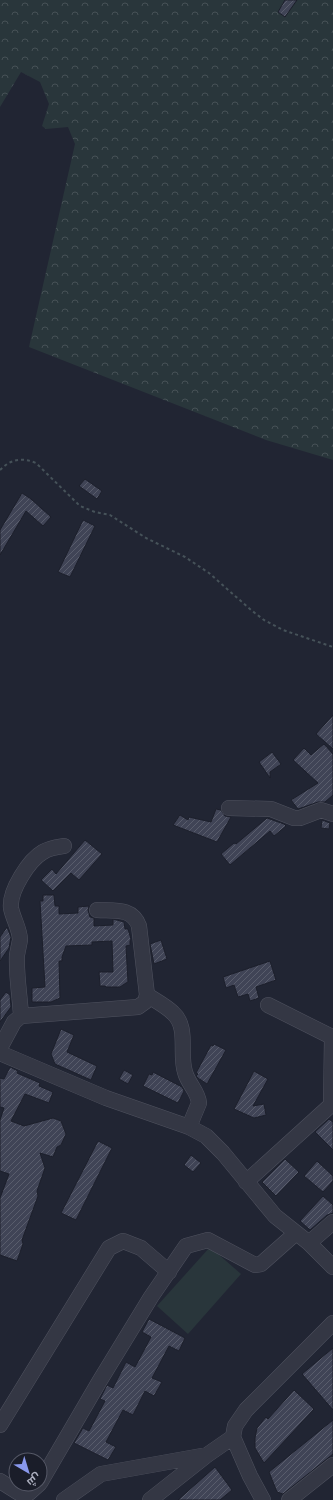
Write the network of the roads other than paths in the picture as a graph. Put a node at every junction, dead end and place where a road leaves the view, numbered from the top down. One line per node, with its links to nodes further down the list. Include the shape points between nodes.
1 (229, 808): 2 (street, via 271,809 294,818 321,810)
2 (333, 814)
3 (64, 846): 7 (street, via 50,849 38,856 28,866 11,898 20,940 17,956)
4 (97, 910): 5 (street, via 122,911 136,918)
5 (148, 995): 7 (street, via 138,1007); 11 (street, via 174,1013 182,1029 182,1062 199,1103)
6 (268, 1005): 8 (street)
7 (21, 1016): 9 (street, via 14,1022)
8 (332, 1038): 12 (street, via 331,1105)
9 (0, 1048)
10 (0, 1053): 11 (street, via 106,1098)
11 (189, 1127): 12 (street, via 206,1136)
12 (246, 1182): 14 (street, via 275,1216)
13 (333, 1222): 15 (street)
14 (296, 1233): 15 (street); 17 (street, via 262,1264 255,1265 208,1240 186,1246)
15 (309, 1243): 16 (street)
16 (333, 1267)
17 (168, 1272): 19 (street, via 141,1248 123,1241 109,1248); 23 (street)
18 (333, 1323): 20 (street, via 246,1410 235,1426)
19 (0, 1425)
20 (233, 1437): 21 (street); 28 (street)
21 (207, 1455): 26 (street, via 101,1474); 27 (street)
22 (333, 1465): 29 (street)
23 (48, 1469)
24 (18, 1492): 25 (street)
25 (30, 1492)
26 (64, 1500)
27 (150, 1500)
28 (263, 1500)
29 (289, 1500)

